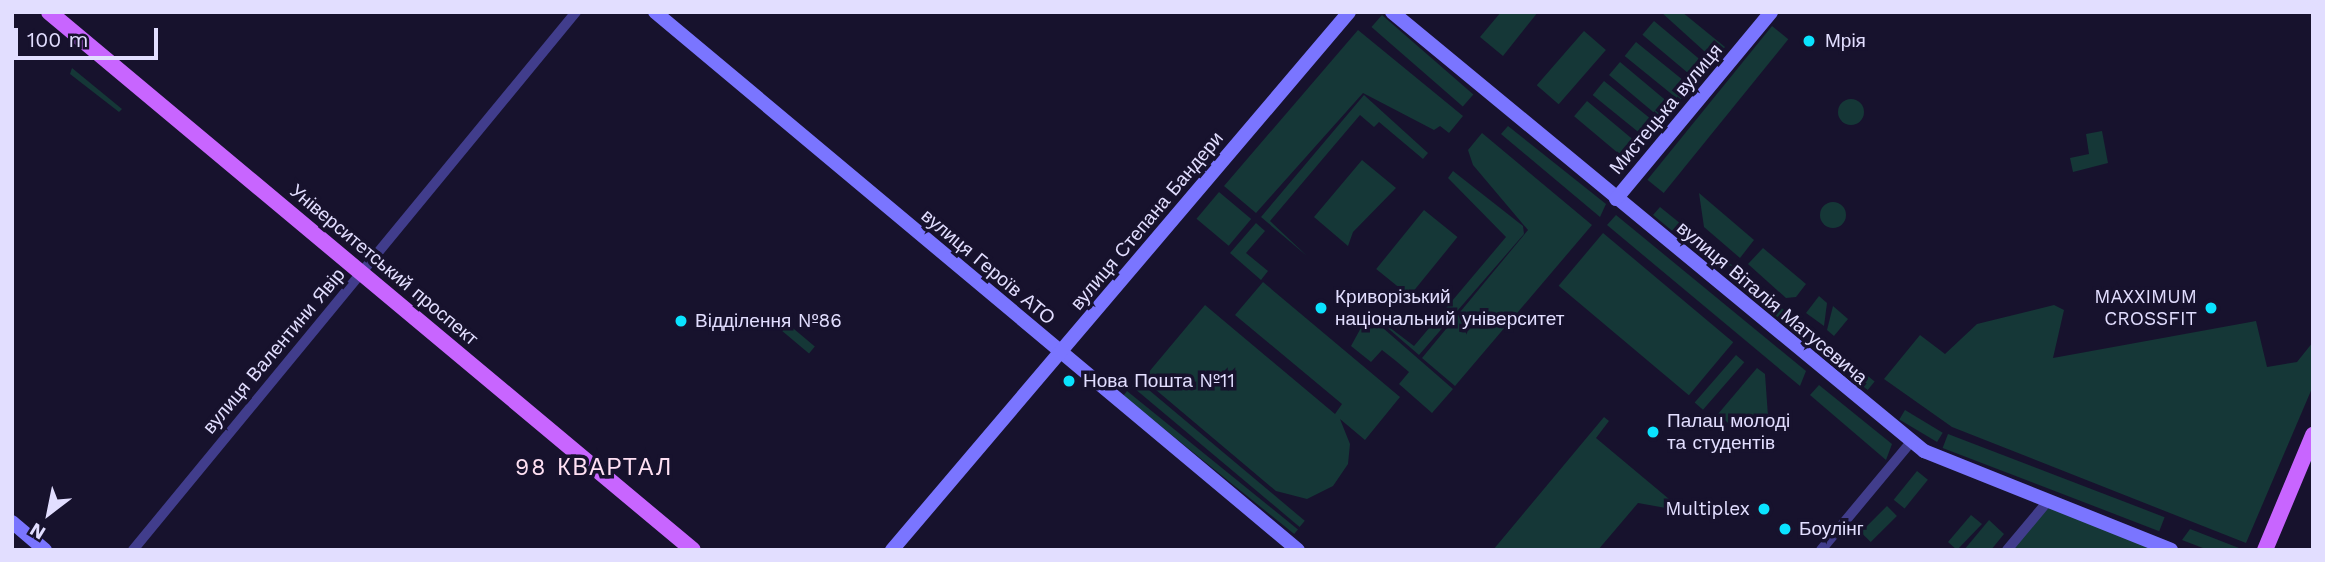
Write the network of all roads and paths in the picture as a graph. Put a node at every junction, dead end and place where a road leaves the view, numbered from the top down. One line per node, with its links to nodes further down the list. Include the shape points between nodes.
1 (49, 12): 8 (main road, Університетський проспект)
2 (576, 12): 8 (street, вулиця Валентини Явір)
3 (655, 12): 9 (street, вулиця Героїв АТО)
4 (1349, 12): 9 (street, вулиця Степана Бандери)
5 (1392, 12): 7 (street, вулиця Віталія Матусевича)
6 (1771, 12): 7 (street, Мистецька вулиця)
7 (1616, 199): 11 (street, вулиця Віталія Матусевича)
8 (361, 274): 15 (street, вулиця Валентини Явір); 16 (main road, Університетський проспект)
9 (1061, 352): 17 (street, вулиця Степана Бандери); 18 (street, вулиця Героїв АТО)
10 (2313, 435): 22 (main road)
11 (1911, 442): 12 (street, вулиця Віталія Матусевича); 19 (street)
12 (2048, 501): 20 (street); 21 (street, вулиця Віталія Матусевича)
13 (14, 526): 14 (street)
14 (45, 550)
15 (133, 550)
16 (692, 550)
17 (892, 550)
18 (1298, 550)
19 (1821, 550)
20 (2007, 550)
21 (2171, 550)
22 (2265, 550)

